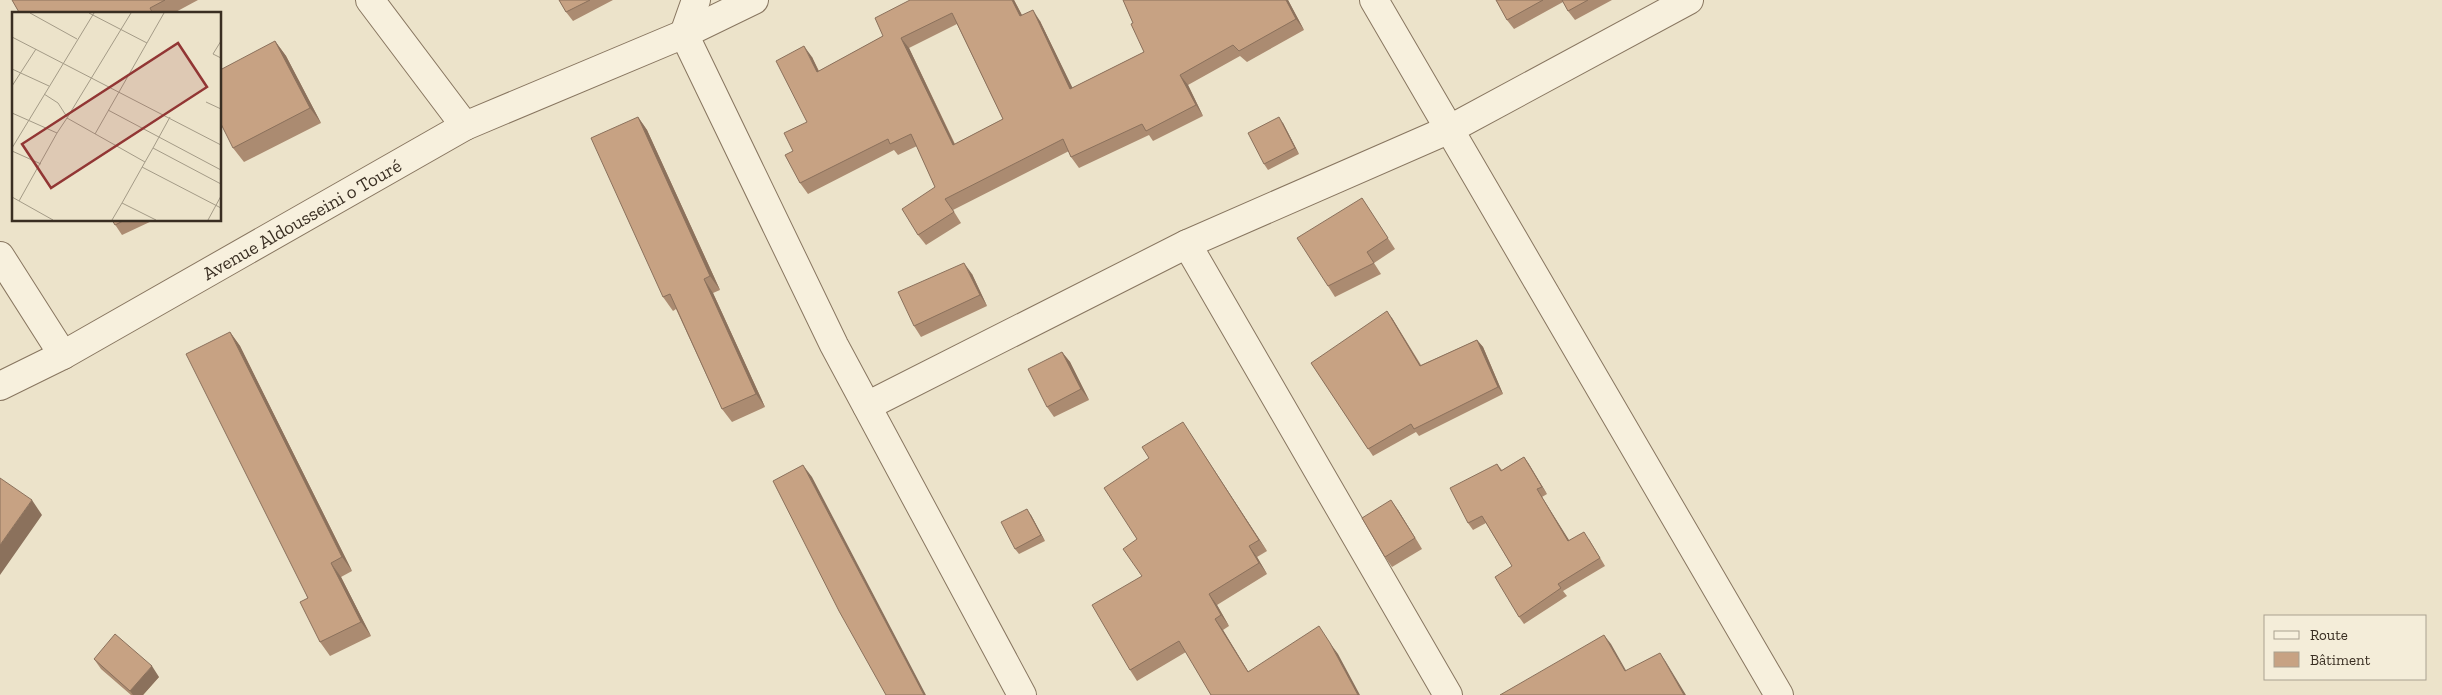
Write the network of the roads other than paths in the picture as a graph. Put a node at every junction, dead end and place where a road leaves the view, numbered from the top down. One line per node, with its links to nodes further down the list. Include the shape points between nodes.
1 (370, 0): 7 (street)
2 (696, 0): 6 (street)
3 (754, 0): 6 (street, Avenue Aldousseini o Touré)
4 (1374, 0): 8 (street)
5 (1689, 0): 8 (street)
6 (684, 34): 7 (street, Avenue Aldousseini o Touré); 13 (street, via 834,345)
7 (465, 126): 11 (street, Avenue Aldousseini o Touré)
8 (1450, 129): 9 (street); 16 (street)
9 (1187, 244): 13 (street); 15 (street)
10 (0, 256): 11 (street)
11 (63, 355): 12 (street, Avenue Aldousseini o Touré)
12 (0, 386)
13 (867, 406): 14 (street)
14 (1022, 695)
15 (1448, 695)
16 (1779, 695)

